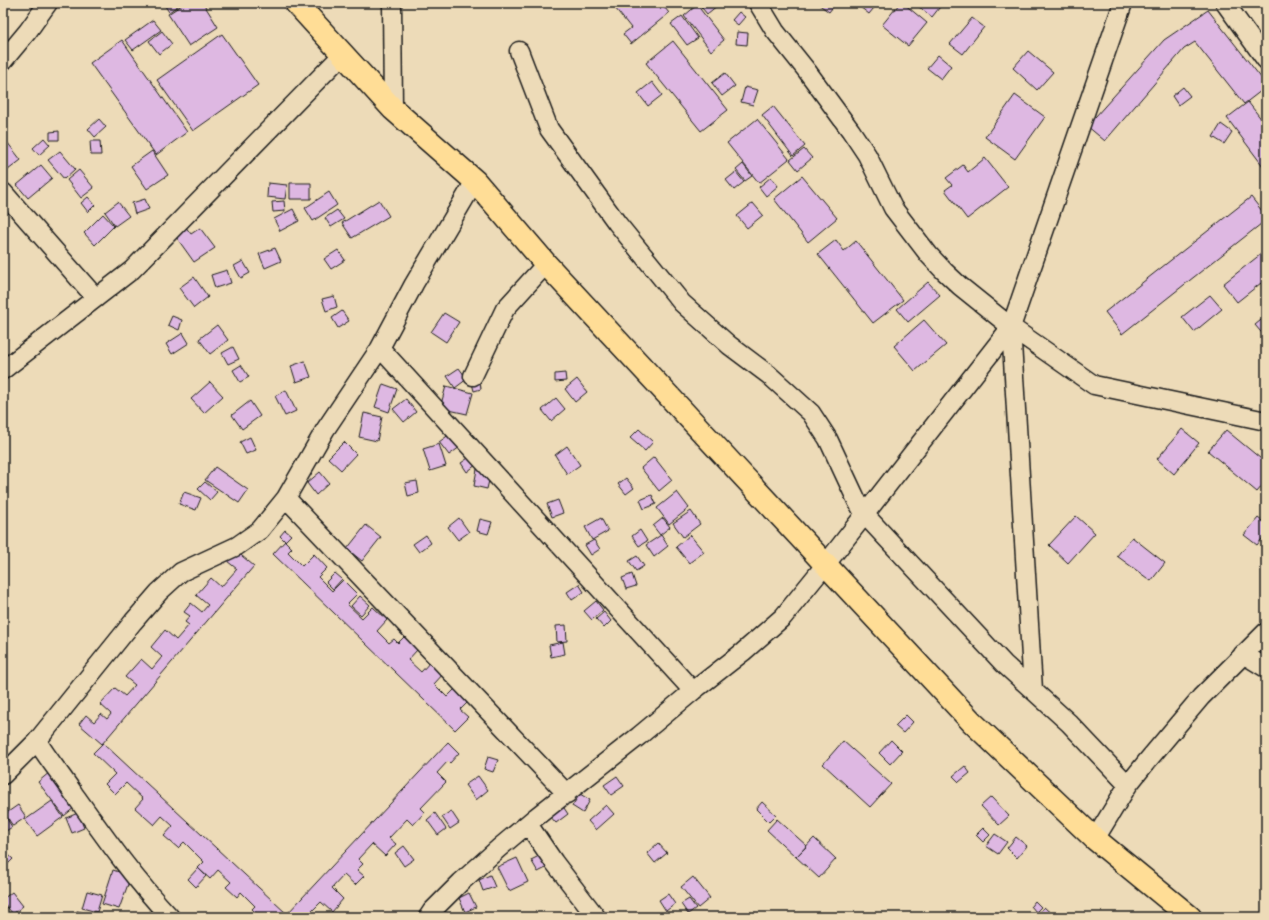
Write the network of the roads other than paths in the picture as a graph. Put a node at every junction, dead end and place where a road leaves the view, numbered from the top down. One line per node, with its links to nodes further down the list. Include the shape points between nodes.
1 (48, 3): 10 (street)
2 (296, 3): 8 (highway)
3 (392, 3): 11 (street)
4 (758, 3): 16 (street, via 775,31 808,71 851,131 893,208 910,230 944,271)
5 (1123, 3): 16 (street)
6 (1225, 3): 9 (street)
7 (519, 52): 22 (street, via 548,129 617,223 682,303 811,413 828,439)
8 (343, 54): 11 (highway); 15 (street, via 132,270)
9 (1266, 60)
10 (3, 61)
11 (393, 108): 12 (highway)
12 (475, 181): 14 (highway); 17 (street, via 414,284)
13 (3, 192): 15 (street)
14 (546, 264): 19 (street, via 505,309); 23 (highway)
15 (96, 298): 18 (street)
16 (1011, 327): 20 (street, via 1094,385); 22 (street); 27 (street)
17 (380, 348): 21 (street, via 325,430); 28 (street)
18 (3, 370)
19 (473, 376)
20 (1266, 421)
21 (286, 498): 29 (street, via 260,530 237,546 181,572 159,592); 32 (street)
22 (865, 515): 23 (street); 27 (street, via 1004,664)
23 (826, 564): 28 (street, via 783,617); 34 (highway, via 972,722)
24 (1266, 632): 25 (street)
25 (1243, 654): 26 (street); 31 (street, via 1201,697)
26 (1266, 668)
27 (1033, 690): 31 (street, via 1069,723)
28 (693, 691): 32 (street)
29 (37, 741): 30 (street); 35 (street, via 138,881)
30 (3, 775)
31 (1128, 785): 34 (street)
32 (567, 794): 33 (street)
33 (528, 824): 36 (street, via 461,882); 37 (street)
34 (1095, 839): 38 (highway)
35 (170, 917)
36 (428, 917)
37 (596, 917)
38 (1190, 917)

